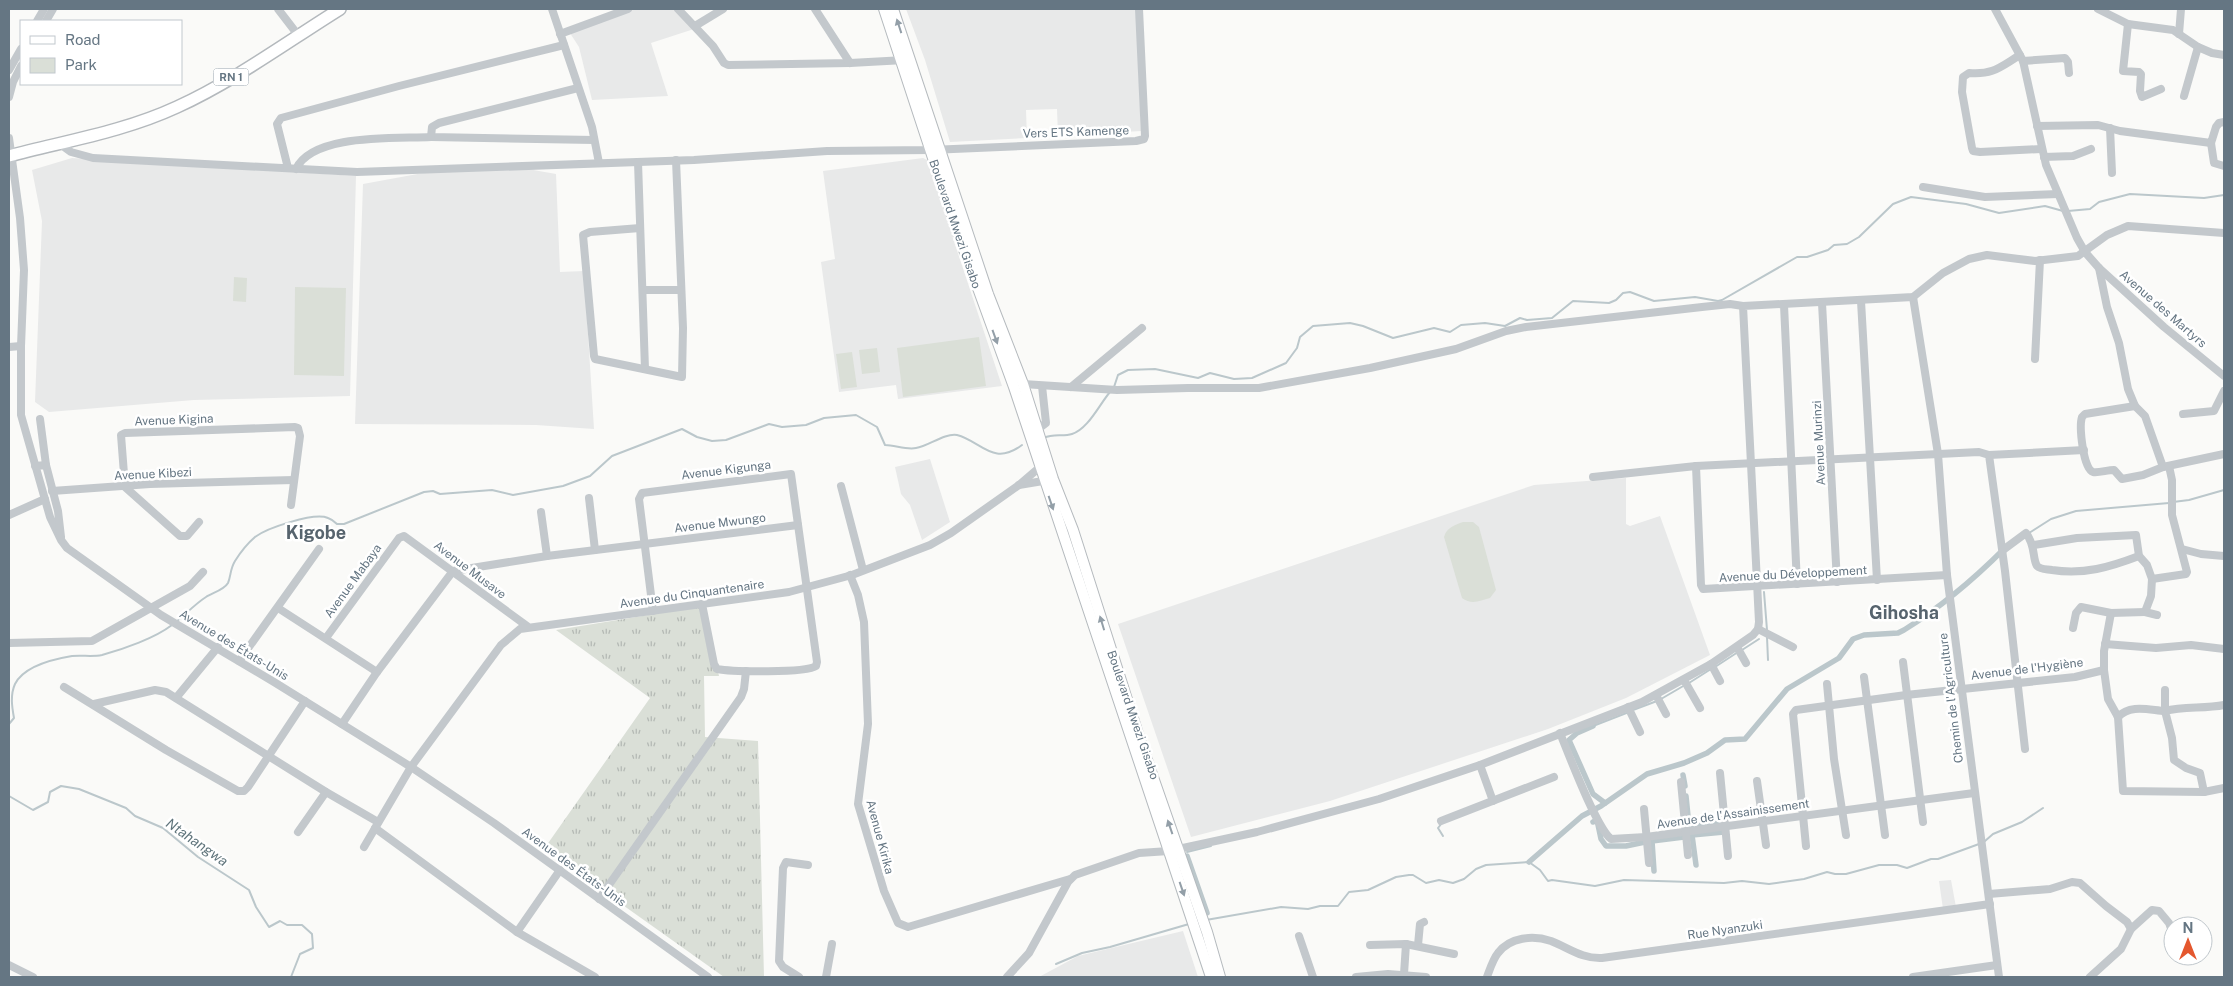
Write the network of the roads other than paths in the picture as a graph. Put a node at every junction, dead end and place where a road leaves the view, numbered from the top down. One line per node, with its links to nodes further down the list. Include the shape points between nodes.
1 (278, 9): 21 (street)
2 (340, 9): 21 (highway, RN 1)
3 (552, 9): 19 (street)
4 (628, 9): 19 (street)
5 (678, 9): 18 (street)
6 (723, 9): 18 (street)
7 (815, 9): 28 (street)
8 (884, 9): 27 (main road, Boulevard Mwezi Gisabo)
9 (893, 9): 27 (main road, Boulevard Mwezi Gisabo, one-way to 9)
10 (1139, 9): 44 (street, Vers ETS Kamenge, via 1144,139)
11 (1995, 9): 26 (street, Avenue des Martyrs)
12 (2098, 9): 15 (street)
13 (2181, 9): 20 (street)
14 (46, 10): 16 (street)
15 (2106, 11): 17 (street)
16 (38, 20)
17 (2128, 24): 20 (street); 33 (street, via 2123,71 2142,74 2142,97)
18 (696, 26): 28 (street, via 728,65)
19 (560, 34): 22 (street)
20 (2179, 34): 23 (street)
21 (298, 35): 43 (highway, RN 1, via 226,81 176,108 115,130)
22 (564, 45): 32 (street); 53 (street, via 281,118 277,124)
23 (2198, 47): 25 (street, via 2212,54); 34 (street)
24 (20, 50): 30 (street)
25 (2224, 55)
26 (2021, 58): 31 (street, via 2065,58); 37 (street, Avenue des Martyrs); 45 (street, via 1992,72 1969,72 1963,77 1962,92 1972,148 1980,152)
27 (906, 60): 28 (street); 44 (main road, Boulevard Mwezi Gisabo)
28 (850, 63)
29 (20, 68): 35 (street)
30 (9, 70)
31 (2069, 73)
32 (578, 88): 39 (street, via 439,123 432,126); 41 (street)
33 (2161, 89)
34 (2184, 96)
35 (9, 97)
36 (2224, 122): 42 (street, via 2216,127)
37 (2037, 126): 38 (street); 45 (street, Avenue des Martyrs)
38 (2110, 128): 42 (street); 54 (street)
39 (431, 137): 41 (street); 53 (street, via 336,143 306,156)
40 (9, 138): 49 (street, Avenue des États-Unis)
41 (594, 140): 51 (street)
42 (2211, 143): 52 (street, via 2214,163)
43 (60, 144): 49 (highway, RN 1); 53 (street, via 71,152 93,158)
44 (934, 149): 48 (street, via 827,151); 75 (main road, Boulevard Mwezi Gisabo, via 958,233)
45 (2041, 149): 47 (street, Avenue des Martyrs)
46 (2091, 150): 47 (street, via 2073,156)
47 (2044, 157): 56 (street, Avenue des Martyrs)
48 (676, 160): 50 (street); 63 (street)
49 (11, 162): 70 (street, Avenue des États-Unis, via 24,270)
50 (638, 162): 51 (street); 57 (street)
51 (599, 163): 53 (street, via 423,171)
52 (2224, 166)
53 (292, 169)
54 (2112, 173)
55 (1923, 187): 56 (street, via 1985,197)
56 (2058, 194): 59 (street, Avenue des Martyrs)
57 (640, 228): 62 (street); 73 (street, via 590,232 585,233 582,239 594,358)
58 (2224, 233): 59 (street, via 2128,226 2107,235)
59 (2087, 254): 60 (street); 61 (street, Avenue des Martyrs)
60 (2040, 260): 64 (street, via 1978,256 1943,273); 72 (street)
61 (2099, 268): 74 (street, Avenue des Martyrs); 79 (street, via 2119,343 2124,377)
62 (643, 290): 63 (street); 73 (street)
63 (682, 290): 73 (street, via 684,376)
64 (1913, 297): 65 (street); 86 (street, Chemin de l'Agriculture)
65 (1861, 301): 66 (street); 89 (street)
66 (1822, 303): 67 (street); 90 (street, Avenue Murinzi)
67 (1784, 305): 68 (street); 91 (street)
68 (1743, 306): 77 (street, via 1730,304 1526,327 1456,349 1264,388 1136,391); 92 (street)
69 (1142, 328): 77 (street)
70 (21, 346): 71 (street); 82 (street, Avenue des États-Unis, via 20,406)
71 (9, 347)
72 (2035, 358)
73 (645, 370)
74 (2224, 376)
75 (1018, 386): 76 (street); 83 (main road, Boulevard Mwezi Gisabo)
76 (1042, 386): 77 (street); 83 (street, via 1046,421)
77 (1071, 387)
78 (2224, 391): 80 (street, via 2214,411)
79 (2135, 406): 85 (street, via 2086,414 2080,422); 97 (street, via 2144,416)
80 (2183, 414)
81 (40, 419): 84 (street)
82 (25, 430): 84 (street); 94 (street, Avenue des États-Unis)
83 (1035, 434): 95 (main road, Boulevard Mwezi Gisabo)
84 (42, 438): 93 (street)
85 (2084, 450): 88 (street); 97 (street, via 2089,469 2093,472 2114,470 2122,479)
86 (1938, 454): 88 (street, via 1979,452); 89 (street); 127 (street, Chemin de l'Agriculture)
87 (2224, 454): 97 (street)
88 (1989, 455): 119 (street)
89 (1869, 457): 90 (street); 129 (street)
90 (1831, 459): 91 (street); 130 (street, Avenue Murinzi)
91 (1790, 462): 92 (street); 131 (street)
92 (1751, 464): 96 (street); 132 (street)
93 (46, 465): 94 (street); 104 (street)
94 (35, 466): 106 (street, Avenue des États-Unis)
95 (1044, 466): 100 (main road, Boulevard Mwezi Gisabo); 101 (street, Avenue du Cinquantenaire)
96 (1696, 466): 98 (street); 132 (street, Avenue du Développement, via 1702,588)
97 (2166, 466): 117 (street, via 2172,480 2172,515)
98 (1593, 477)
99 (294, 480): 103 (street, Avenue Kibezi); 103 (street, Avenue Kigina, via 300,436 295,427 125,433 120,439); 107 (street)
100 (1048, 480): 101 (street); 213 (main road, Boulevard Mwezi Gisabo, via 1073,530 1104,647)
101 (1019, 485): 123 (street, Avenue du Cinquantenaire, via 930,545)
102 (841, 486): 123 (street)
103 (125, 487): 104 (street, Avenue Kibezi); 110 (street, via 180,536 187,536)
104 (52, 491): 113 (street)
105 (589, 498): 118 (street)
106 (45, 499): 109 (street); 113 (street, Avenue des États-Unis)
107 (291, 505)
108 (541, 512): 120 (street)
109 (9, 515)
110 (199, 522)
111 (798, 525): 114 (street, Avenue Mwungo); 114 (street, Avenue Kigunga, via 792,475 789,474 644,492 639,499); 133 (street, Avenue Kigunga)
112 (399, 538): 124 (street, Avenue Musave, via 409,539); 144 (street, Avenue Mabaya)
113 (61, 540): 135 (street, Avenue des États-Unis, via 67,548)
114 (645, 544): 118 (street, Avenue Mwungo); 137 (street)
115 (2034, 545): 119 (street, via 2026,533); 121 (street, via 2134,534); 121 (street, via 2035,562 2040,568 2066,572 2098,570)
116 (319, 549): 136 (street)
117 (2182, 549): 122 (street); 128 (street, via 2187,573)
118 (595, 550): 120 (street, Avenue Mwungo)
119 (2002, 550): 161 (street)
120 (548, 556): 124 (street, Avenue Mwungo)
121 (2139, 556): 128 (street, via 2147,565)
122 (2224, 556)
123 (863, 570): 126 (street, Avenue du Cinquantenaire)
124 (453, 571): 141 (street, Avenue Musave); 157 (street)
125 (203, 572): 135 (street, via 190,586)
126 (850, 575): 133 (street, Avenue du Cinquantenaire); 219 (street, Avenue Kirika, via 864,622 868,724 858,804 884,892 898,923 908,927)
127 (1947, 575): 129 (street, Avenue du Développement); 164 (street, Chemin de l'Agriculture)
128 (2152, 579): 138 (street, via 2151,596)
129 (1877, 580): 130 (street, Avenue du Développement)
130 (1837, 582): 131 (street, Avenue du Développement)
131 (1797, 584): 132 (street, Avenue du Développement)
132 (1756, 586): 143 (street)
133 (807, 588): 134 (street, Avenue du Cinquantenaire); 156 (street, Avenue Kigunga, via 816,666 810,670)
134 (702, 604): 137 (street, Avenue du Cinquantenaire); 156 (street, via 715,667 718,670)
135 (151, 608): 145 (street, via 92,640); 147 (street, Avenue des États-Unis)
136 (278, 608): 144 (street); 151 (street)
137 (653, 611): 141 (street, Avenue du Cinquantenaire)
138 (2145, 612): 139 (street); 140 (street)
139 (2111, 613): 142 (street, via 2081,608); 146 (street)
140 (2157, 615)
141 (527, 626): 185 (street, Avenue du Cinquantenaire, via 514,632 501,645)
142 (2073, 628)
143 (1758, 629): 148 (street); 149 (street)
144 (326, 638): 157 (street)
145 (9, 642)
146 (2105, 644): 150 (street, via 2156,648 2192,645); 155 (street)
147 (218, 647): 151 (street, Avenue des États-Unis); 168 (street)
148 (1737, 647): 153 (street); 154 (street)
149 (1793, 647)
150 (2224, 649)
151 (239, 660): 169 (street, Avenue des États-Unis)
152 (1903, 662): 167 (street)
153 (1746, 663)
154 (1711, 664): 159 (street); 160 (street)
155 (2104, 670): 161 (street, Avenue de l'Hygiène); 178 (street, via 2108,699)
156 (746, 671): 221 (street, via 741,697)
157 (377, 672): 179 (street)
158 (1864, 677): 170 (street)
159 (1684, 680): 166 (street); 175 (street)
160 (1720, 681)
161 (2017, 682): 164 (street, Avenue de l'Hygiène); 182 (street)
162 (1827, 684): 173 (street)
163 (64, 688): 171 (street)
164 (1961, 689): 167 (street, Avenue de l'Hygiène); 193 (street, Chemin de l'Agriculture)
165 (2165, 690): 176 (street)
166 (1656, 695): 174 (street); 177 (street)
167 (1906, 695): 170 (street, Avenue de l'Hygiène); 195 (street)
168 (176, 698): 171 (street, via 155,690); 183 (street)
169 (305, 701): 179 (street, Avenue des États-Unis); 183 (street)
170 (1866, 701): 173 (street, Avenue de l'Hygiène); 196 (street)
171 (94, 704): 183 (street, via 238,791 248,787)
172 (2224, 705): 176 (street)
173 (1828, 706): 198 (street); 199 (street, Avenue de l'Hygiène, via 1796,710 1793,714)
174 (1628, 707): 180 (street); 181 (street)
175 (1700, 708)
176 (2165, 711): 178 (street, via 2133,709); 192 (street, via 2174,760 2200,773)
177 (1666, 714)
178 (2118, 717): 192 (street, via 2123,791)
179 (342, 724): 185 (street, Avenue des États-Unis)
180 (1640, 732)
181 (1560, 733): 184 (street); 209 (street, Avenue de l'Assainissement, via 1606,835 1611,839)
182 (2025, 749)
183 (269, 756): 191 (street)
184 (1480, 765): 194 (street); 213 (street, via 1370,802 1240,837)
185 (411, 767): 203 (street, Avenue du Cinquantenaire); 218 (street, Avenue des États-Unis)
186 (1720, 773): 204 (street)
187 (1554, 777): 194 (street)
188 (1757, 781): 201 (street)
189 (1681, 782): 206 (street)
190 (2224, 788): 192 (street)
191 (326, 792): 203 (street); 205 (street)
192 (2204, 792)
193 (1974, 793): 195 (street, Avenue de l'Assainissement); 220 (street, Chemin de l'Agriculture)
194 (1493, 801): 200 (street)
195 (1920, 801): 196 (street, Avenue de l'Assainissement); 202 (street)
196 (1881, 806): 198 (street, Avenue de l'Assainissement); 208 (street)
197 (1644, 809): 209 (street)
198 (1842, 810): 199 (street, Avenue de l'Assainissement); 207 (street)
199 (1802, 816): 201 (street, Avenue de l'Assainissement); 211 (street, Avenue de l'Hygiène)
200 (1441, 821)
201 (1762, 822): 204 (street, Avenue de l'Assainissement); 210 (street)
202 (1923, 822)
203 (376, 825): 212 (street, Avenue du Cinquantenaire); 226 (street)
204 (1725, 827): 206 (street, Avenue de l'Assainissement); 215 (street)
205 (298, 832)
206 (1686, 832): 209 (street, Avenue de l'Assainissement); 214 (street)
207 (1846, 835)
208 (1885, 835)
209 (1646, 837): 216 (street)
210 (1766, 845)
211 (1806, 846)
212 (364, 847)
213 (1173, 850): 219 (street, via 1136,854); 230 (main road, Boulevard Mwezi Gisabo)
214 (1688, 855)
215 (1728, 856)
216 (1649, 863)
217 (808, 865): 242 (street, via 790,861 783,868 779,962)
218 (560, 870): 221 (street, Avenue des États-Unis); 226 (street)
219 (1070, 879): 244 (street, via 1029,953)
220 (1989, 894): 222 (street, Chemin de l'Agriculture); 225 (street, via 2050,890 2080,882)
221 (599, 899): 236 (street, Avenue des États-Unis)
222 (1990, 904): 235 (street, Chemin de l'Agriculture); 250 (street, Rue Nyanzuki, via 1602,958 1579,955 1550,941 1531,937 1518,939 1498,952)
223 (2163, 916): 225 (street, via 2156,909)
224 (1424, 922): 232 (street, via 1419,927)
225 (2131, 929): 253 (street, via 2120,949)
226 (517, 932): 239 (street)
227 (1299, 936): 247 (street)
228 (832, 944): 243 (street)
229 (1406, 944): 231 (street); 232 (street); 237 (street)
230 (1206, 945): 245 (main road, Boulevard Mwezi Gisabo); 246 (main road, Boulevard Mwezi Gisabo)
231 (1370, 945)
232 (1418, 945): 233 (street)
233 (1454, 954)
234 (9, 965): 238 (street)
235 (1997, 965): 251 (street); 252 (street, Chemin de l'Agriculture)
236 (697, 969): 240 (street); 241 (street, Avenue des États-Unis)
237 (1404, 974): 248 (street); 249 (street)
238 (33, 977)
239 (595, 977)
240 (692, 977)
241 (708, 977)
242 (799, 977)
243 (826, 977)
244 (1007, 977)
245 (1211, 977)
246 (1220, 977)
247 (1313, 977)
248 (1356, 977)
249 (1426, 977)
250 (1487, 977)
251 (1913, 977)
252 (1999, 977)
253 (2090, 977)

